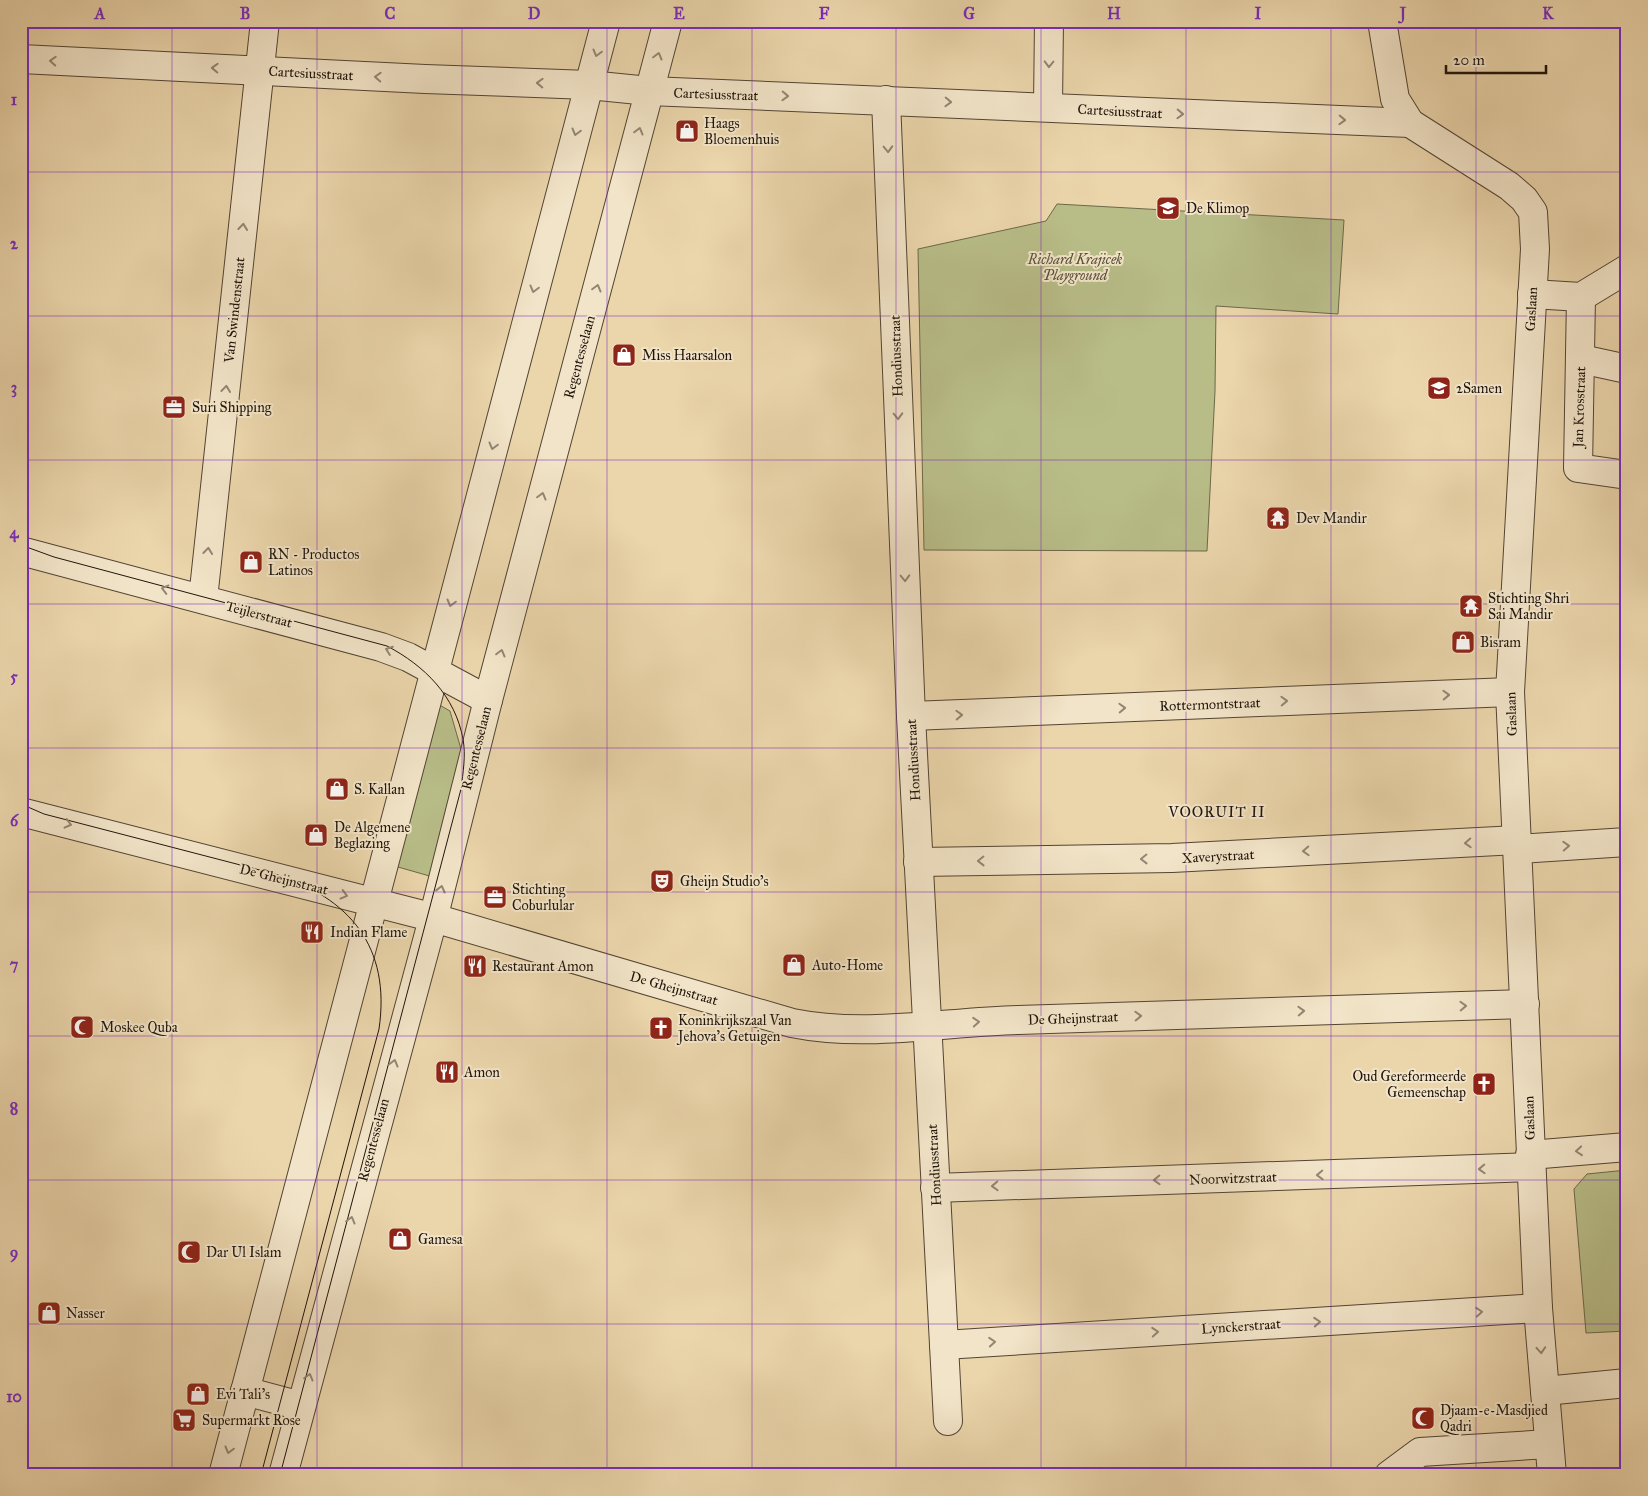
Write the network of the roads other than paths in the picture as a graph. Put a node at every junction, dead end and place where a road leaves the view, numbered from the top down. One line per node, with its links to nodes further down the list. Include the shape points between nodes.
1 (265, 21): 7 (street, Van Swindenstraat)
2 (606, 21): 8 (street, one-way to 8)
3 (668, 21): 9 (street, Regentesselaan, one-way to 3)
4 (1049, 21): 11 (street, one-way to 11)
5 (1382, 21): 12 (street, Gaslaan, via 1395,99)
6 (21, 59): 7 (street, Cartesiusstraat, one-way to 6)
7 (260, 70): 8 (street, Cartesiusstraat, one-way to 7); 20 (street, Van Swindenstraat, one-way to 7)
8 (589, 85): 9 (street, Cartesiusstraat); 21 (street, one-way to 21)
9 (649, 91): 10 (street, Cartesiusstraat, one-way to 10); 23 (street, Regentesselaan, one-way to 9)
10 (886, 100): 11 (street, Cartesiusstraat, one-way to 11); 24 (street, Hondiusstraat, one-way to 24)
11 (1048, 106): 12 (street, Cartesiusstraat, one-way to 12)
12 (1410, 123): 14 (street, Gaslaan, via 1524,199 1533,212)
13 (1627, 269): 15 (street)
14 (1532, 294): 15 (street); 22 (street, Gaslaan)
15 (1582, 297): 16 (street, Jan Krosstraat)
16 (1580, 359): 17 (street); 18 (street, Jan Krosstraat, via 1578,468)
17 (1627, 369)
18 (1627, 475)
19 (21, 551): 20 (street, Teijlerstraat, one-way to 19)
20 (203, 599): 21 (street, Teijlerstraat, one-way to 20, via 381,647)
21 (433, 670): 23 (street, Teijlerstraat); 29 (street)
22 (1510, 692): 24 (street, Rottermontstraat, one-way to 22); 27 (street, Gaslaan)
23 (488, 700): 30 (street, Regentesselaan, one-way to 23)
24 (910, 716): 28 (street, Hondiusstraat)
25 (21, 812): 29 (street, De Gheijnstraat, one-way to 29)
26 (1627, 842): 27 (street, Xaverystraat, one-way to 26)
27 (1517, 844): 28 (street, Xaverystraat, one-way to 28, via 1172,858); 31 (street, Gaslaan)
28 (918, 862): 32 (street, Hondiusstraat)
29 (373, 903): 30 (street, De Gheijnstraat); 39 (street)
30 (434, 918): 32 (street, De Gheijnstraat, via 823,1029); 41 (street, Regentesselaan, one-way to 30)
31 (1524, 1004): 32 (street, De Gheijnstraat, one-way to 31); 34 (street, Gaslaan)
32 (927, 1025): 35 (street, Hondiusstraat)
33 (1627, 1147): 34 (street, Noorwitzstraat, one-way to 34)
34 (1531, 1161): 35 (street, Noorwitzstraat, one-way to 35); 36 (street, Gaslaan)
35 (935, 1188): 37 (street, Hondiusstraat)
36 (1538, 1308): 37 (street, Lynckerstraat, one-way to 36); 40 (street, Gaslaan, one-way to 40)
37 (944, 1345): 42 (street, Hondiusstraat)
38 (1627, 1383): 40 (street)
39 (245, 1391): 41 (street); 44 (street, one-way to 44)
40 (1545, 1391): 43 (street, Gaslaan)
41 (300, 1406): 45 (street, Regentesselaan)
42 (948, 1421)
43 (1549, 1444): 46 (street, via 1420,1452); 47 (street, Gaslaan)
44 (223, 1475)
45 (283, 1475)
46 (1389, 1475)
47 (1552, 1475)

